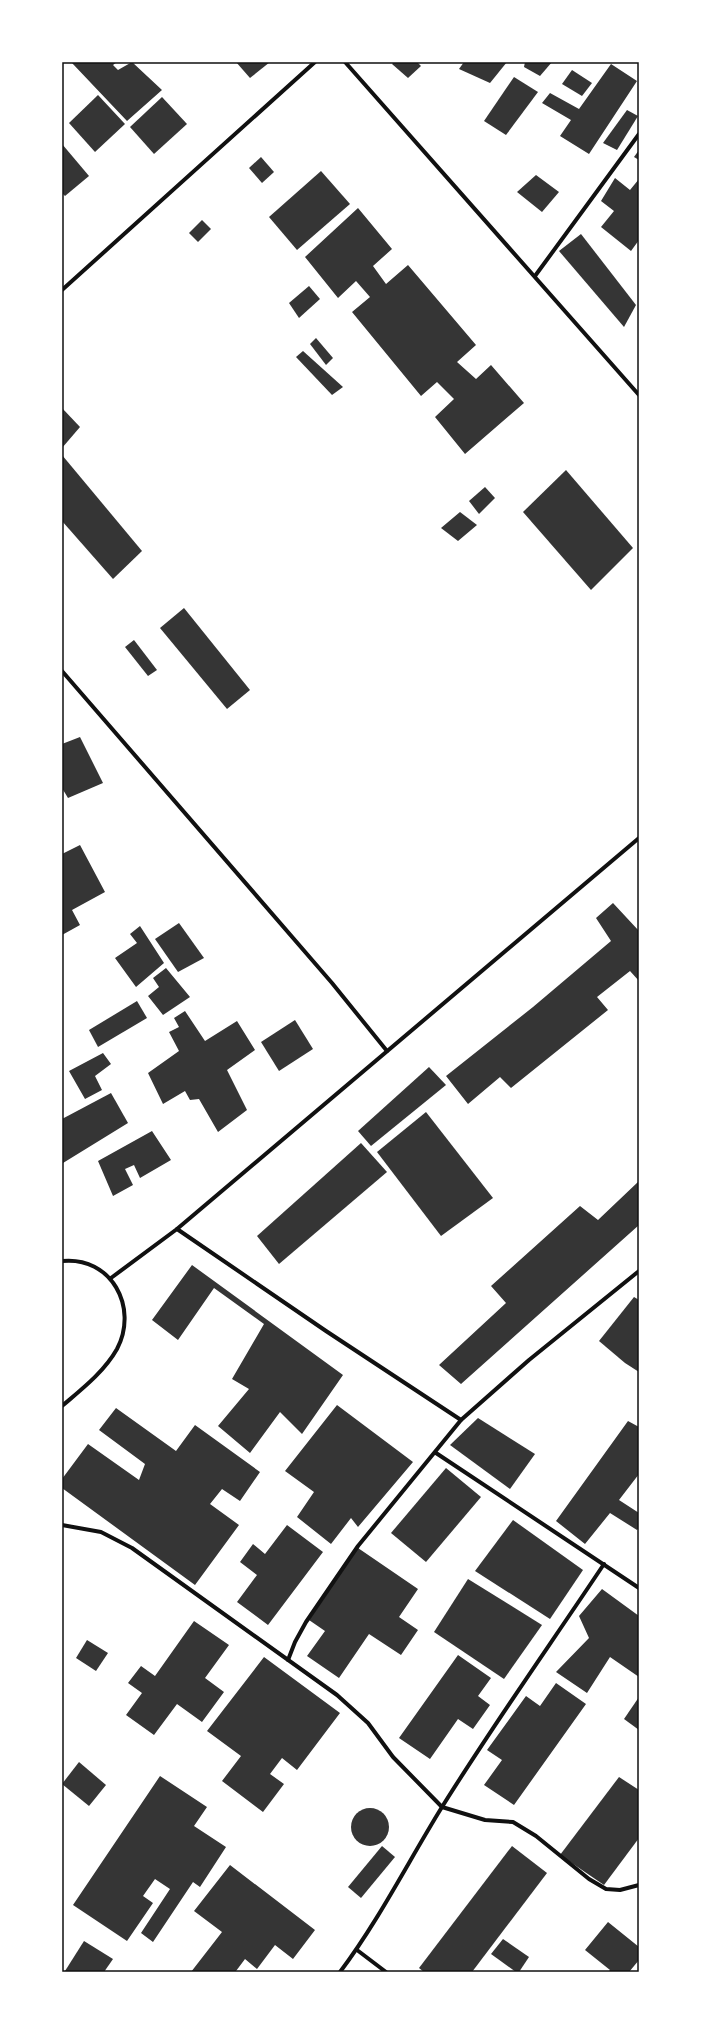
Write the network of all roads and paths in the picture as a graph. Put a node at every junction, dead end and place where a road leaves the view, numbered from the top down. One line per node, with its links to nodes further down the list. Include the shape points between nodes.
1 (315, 62): 5 (street)
2 (345, 62): 4 (street)
3 (639, 134): 4 (street)
4 (535, 276): 6 (street)
5 (62, 290)
6 (639, 395)
7 (62, 671): 9 (street)
8 (639, 838): 9 (street)
9 (387, 1051): 10 (street)
10 (177, 1228): 13 (street); 15 (street)
11 (62, 1261): 13 (street, via 89,1264 101,1269)
12 (639, 1271): 15 (street, via 528,1360)
13 (111, 1278): 14 (street, via 123,1303 124,1318 117,1348 88,1384)
14 (62, 1406)
15 (461, 1420): 16 (street)
16 (436, 1453): 18 (street); 20 (street, via 358,1546 306,1622)
17 (62, 1525): 20 (street, via 101,1532 132,1548)
18 (604, 1564): 19 (street); 21 (street)
19 (639, 1588)
20 (288, 1660): 21 (street, via 338,1695 368,1723 393,1757)
21 (442, 1807): 22 (street, via 485,1820 513,1822 536,1836 589,1879 606,1889 620,1890); 23 (street, via 397,1886)
22 (639, 1885)
23 (356, 1950): 24 (street); 25 (street)
24 (340, 1972)
25 (386, 1972)

